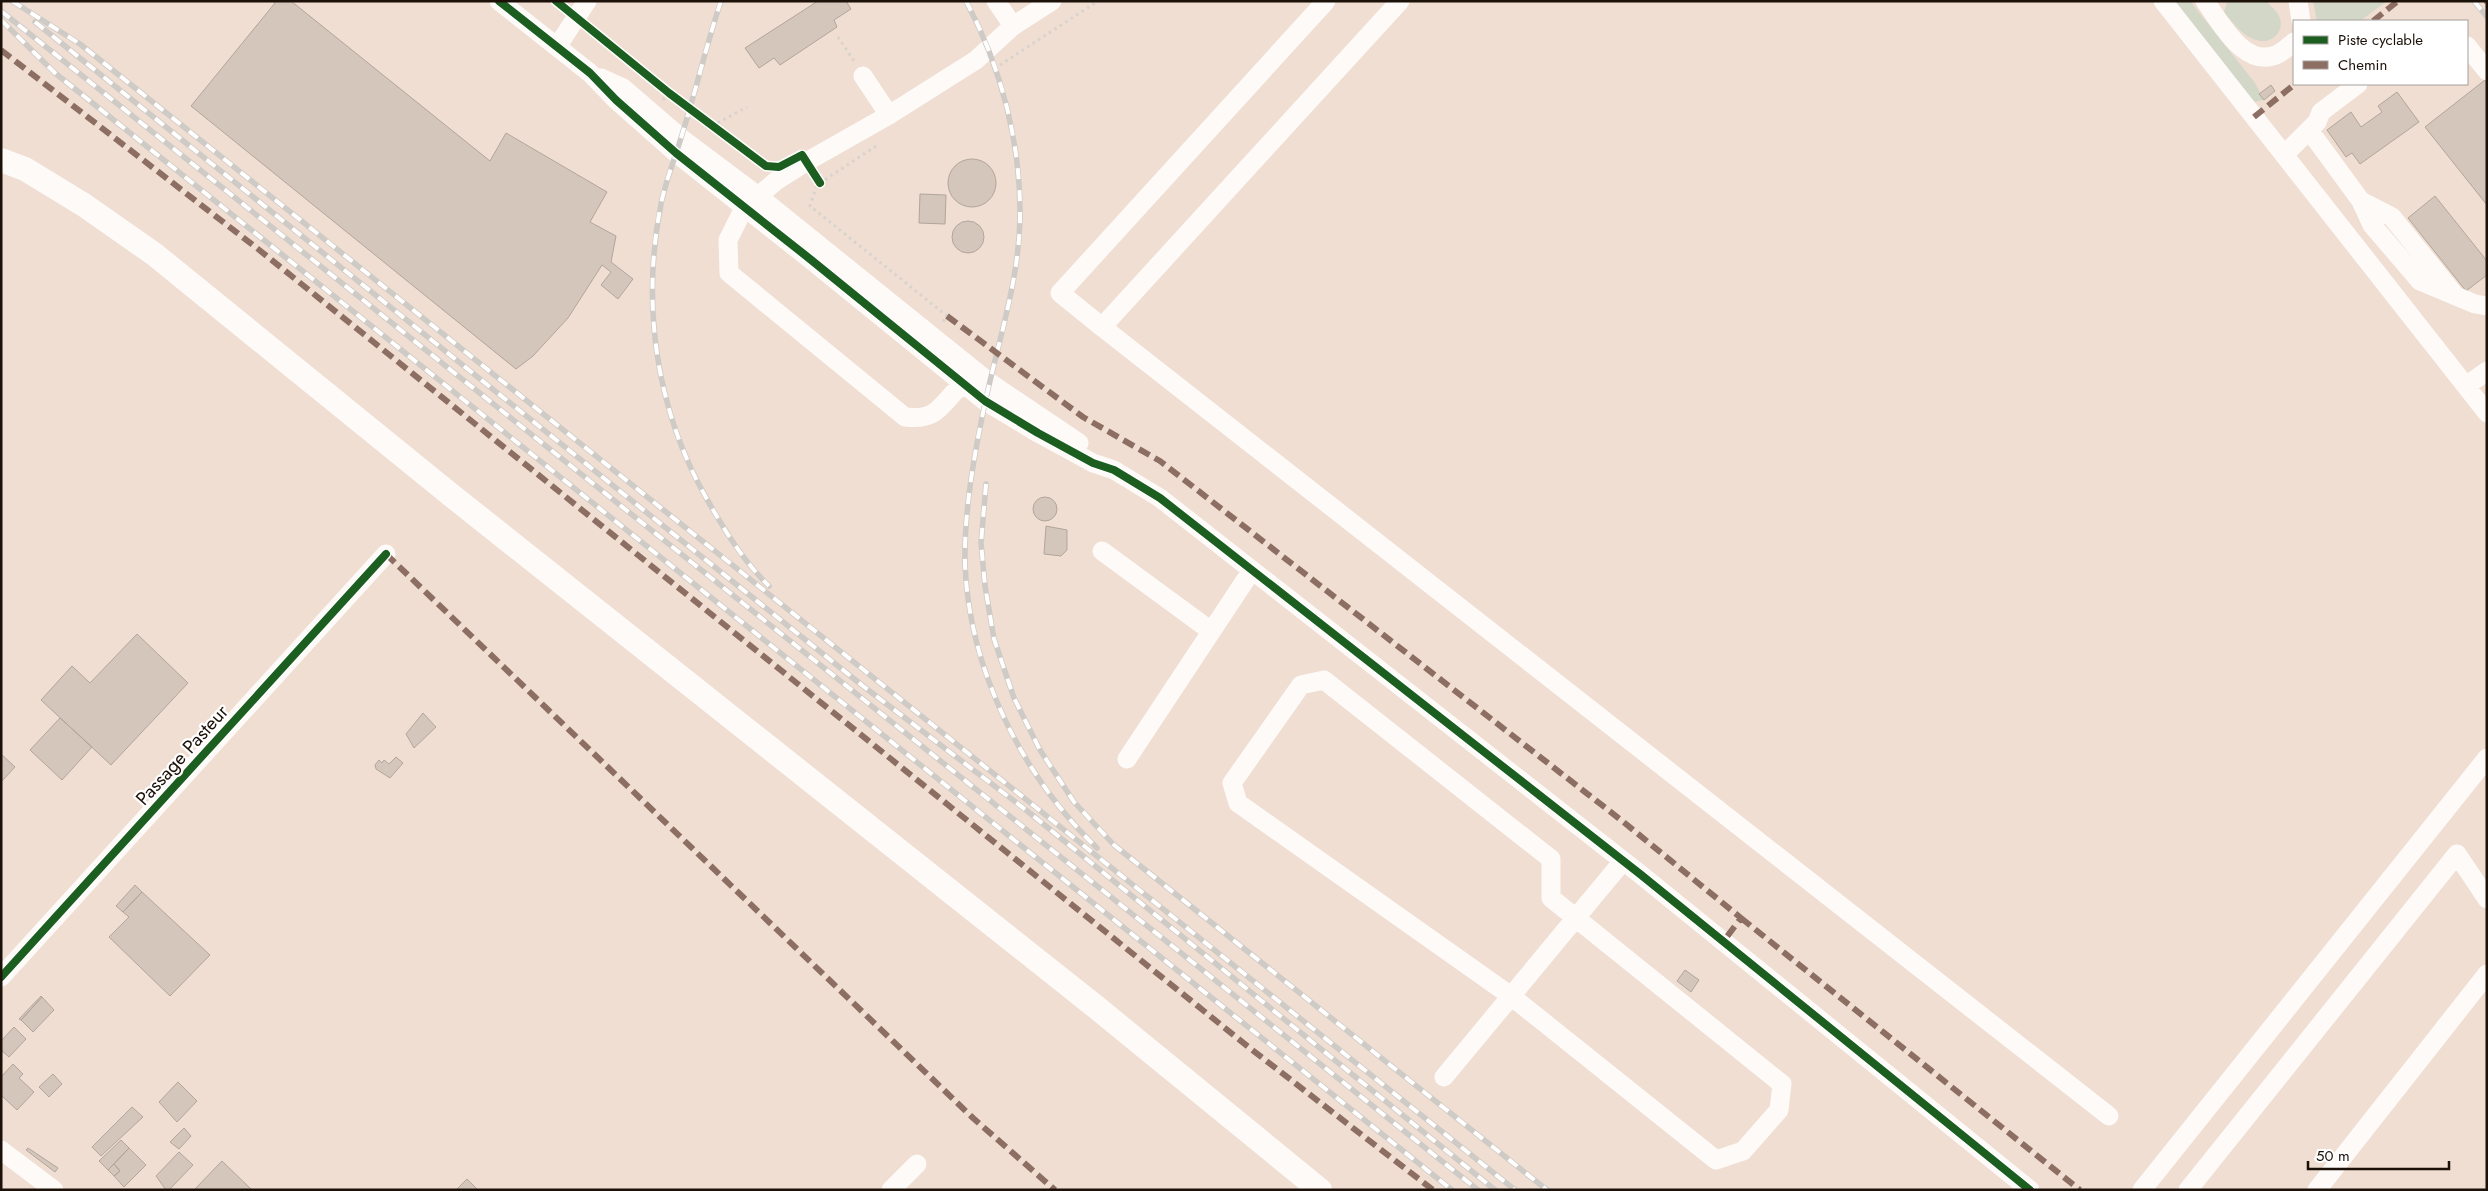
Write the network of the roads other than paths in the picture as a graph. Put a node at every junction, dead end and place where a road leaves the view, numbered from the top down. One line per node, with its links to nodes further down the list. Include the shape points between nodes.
1 (499, 1): 13 (street)
2 (587, 1): 13 (street)
3 (996, 1): 11 (street)
4 (1052, 1): 11 (street)
5 (1326, 1): 24 (street, via 1060,293)
6 (1400, 1): 24 (street)
7 (2163, 1): 20 (street)
8 (2205, 1): 12 (street, via 2240,49 2259,57 2278,54)
9 (2298, 1): 10 (street)
10 (2301, 20)
11 (1013, 26): 18 (street, via 976,60)
12 (2293, 43)
13 (557, 47): 22 (street, via 590,73 644,125)
14 (2468, 47): 15 (street)
15 (2487, 71)
16 (863, 76): 18 (street)
17 (2357, 85): 19 (street, via 2322,112)
18 (889, 115): 22 (street, via 806,162)
19 (2309, 130): 20 (street); 23 (street, via 2361,201 2372,225 2420,281)
20 (2284, 155): 27 (street)
21 (1, 160): 48 (main road, via 25,169 84,205 154,254 451,495 1096,1006)
22 (751, 202): 26 (street, via 810,259); 26 (street, via 728,240 729,273 905,417 936,414); 29 (street, via 990,383 1097,454)
23 (2487, 306)
24 (1102, 327): 43 (street)
25 (2487, 372): 27 (street)
26 (964, 383): 29 (street, via 985,401 1038,433 1093,463)
27 (2466, 386): 28 (street)
28 (2487, 413)
29 (1114, 470): 32 (street, via 1160,498)
30 (1102, 551): 33 (street)
31 (386, 554): 40 (street, Passage Pasteur)
32 (1252, 570): 33 (street); 36 (street)
33 (1211, 631): 35 (street)
34 (2487, 758): 50 (street)
35 (1128, 759)
36 (1623, 861): 38 (street); 49 (street)
37 (2487, 899): 51 (street, via 2457,854)
38 (1575, 919): 41 (street); 41 (street, via 1782,1084 1779,1110 1744,1151 1716,1160); 41 (street, via 1551,898 1551,859 1324,680 1301,685 1232,783 1238,802)
39 (2487, 974): 52 (street)
40 (1, 977)
41 (1511, 996): 42 (street)
42 (1444, 1077)
43 (2108, 1116)
44 (1, 1150): 46 (street)
45 (917, 1164): 47 (street)
46 (54, 1190)
47 (891, 1190)
48 (1320, 1190)
49 (2030, 1190)
50 (2142, 1190)
51 (2188, 1190)
52 (2317, 1190)

